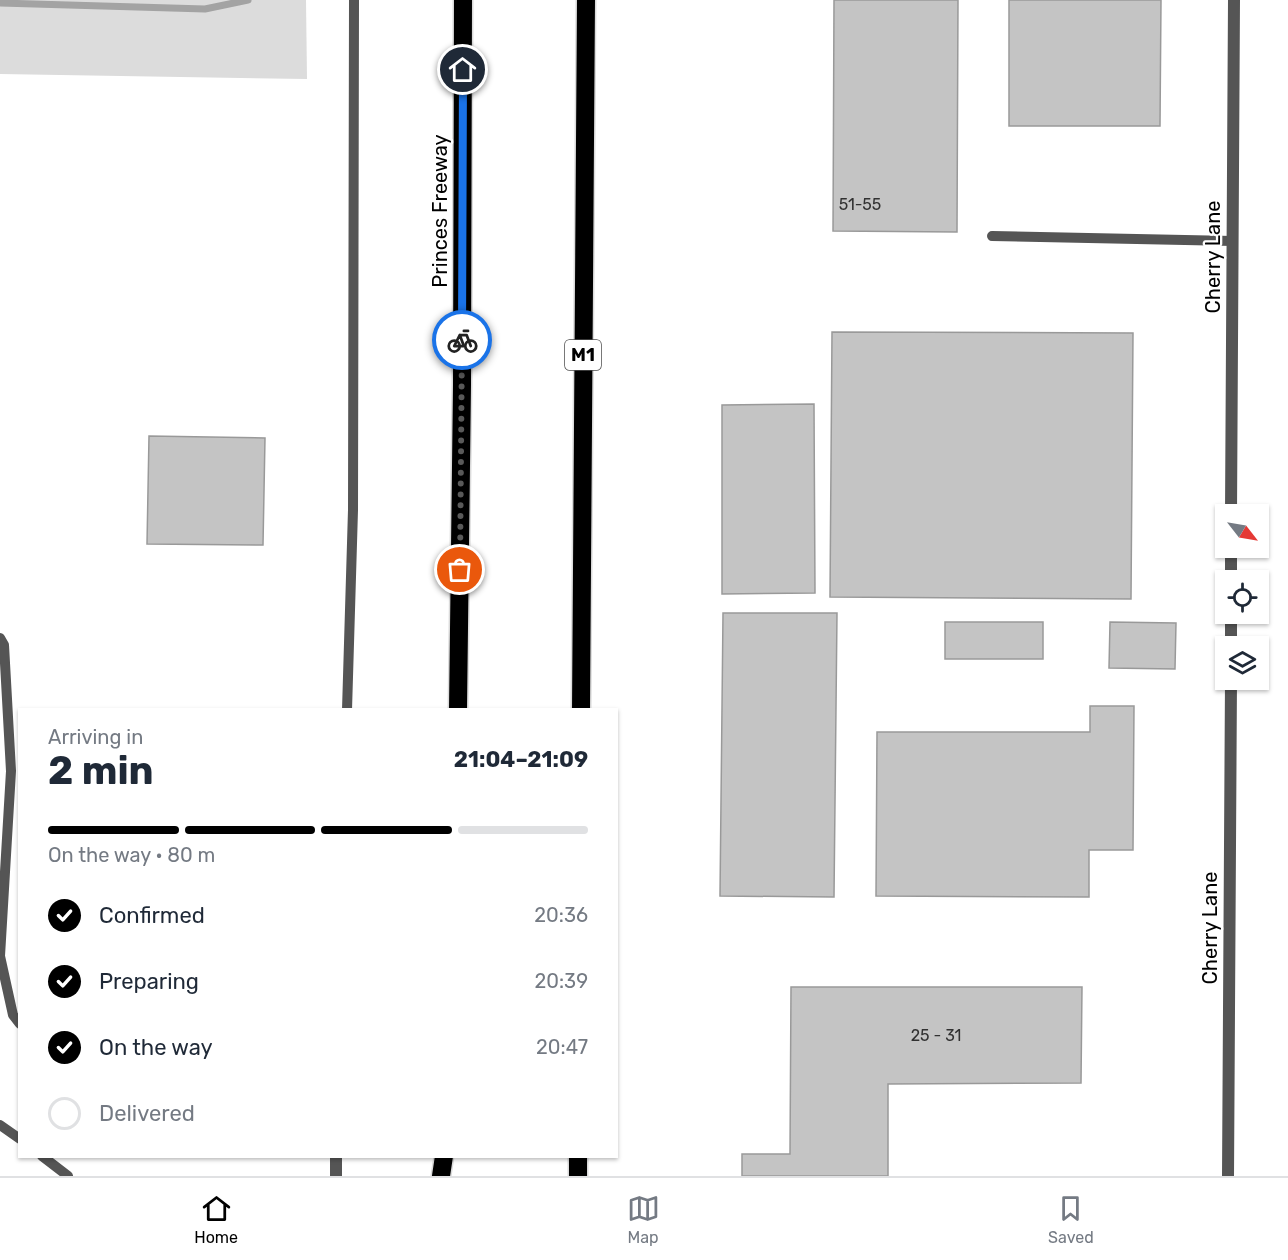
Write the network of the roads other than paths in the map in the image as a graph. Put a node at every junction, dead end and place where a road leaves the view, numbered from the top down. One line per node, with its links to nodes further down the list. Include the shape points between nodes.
1 (354, 0): 10 (lane, via 353,510)
2 (463, 0): 11 (highway, Princes Freeway)
3 (586, 0): 12 (highway, M1)
4 (1234, 0): 6 (street, Cherry Lane)
5 (992, 236): 6 (lane)
6 (1233, 241): 7 (street, Cherry Lane)
7 (1231, 504)
8 (0, 638): 13 (lane, via 4,645 11,771 0,956 13,1016)
9 (1230, 690): 26 (street, Cherry Lane)
10 (347, 708)
11 (458, 708)
12 (581, 708)
13 (18, 1022)
14 (0, 1125): 15 (lane)
15 (18, 1138)
16 (48, 1158): 21 (lane)
17 (336, 1158): 22 (street)
18 (444, 1158): 23 (highway)
19 (453, 1158): 24 (highway)
20 (578, 1158): 25 (highway)
21 (68, 1176)
22 (336, 1176)
23 (441, 1176)
24 (452, 1176)
25 (578, 1176)
26 (1228, 1176)

